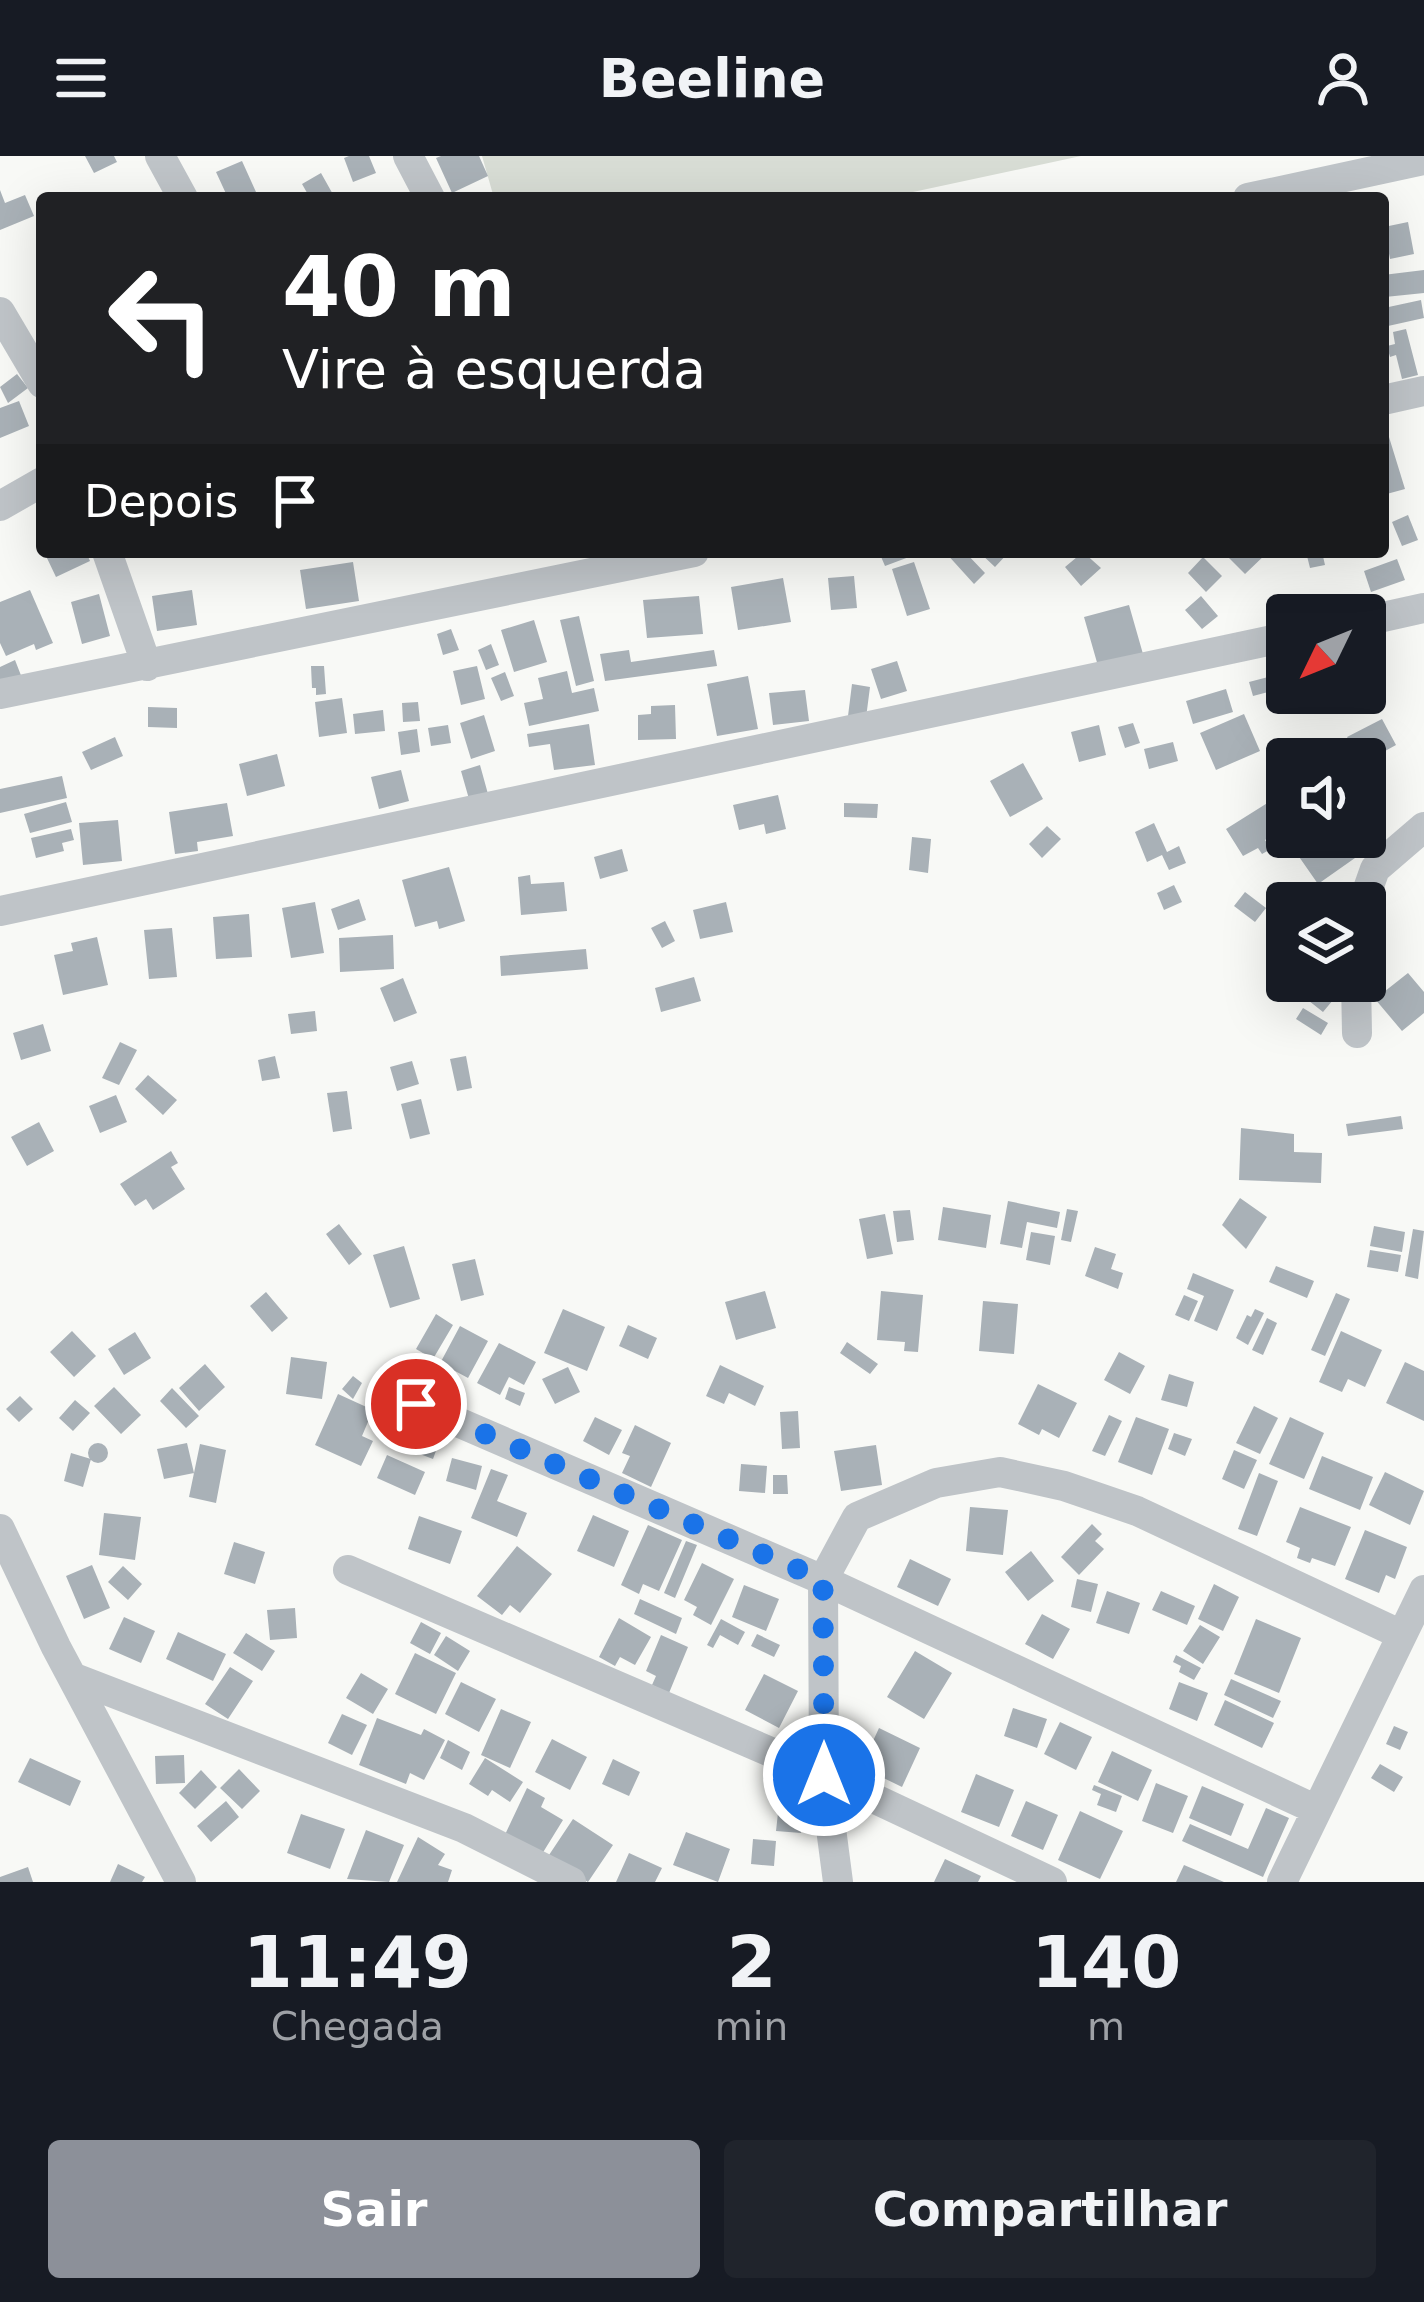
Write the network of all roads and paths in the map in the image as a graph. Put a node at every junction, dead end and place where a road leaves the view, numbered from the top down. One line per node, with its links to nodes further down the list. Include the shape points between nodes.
1 (160, 156): 4 (street)
2 (408, 156): 5 (street)
3 (1424, 160): 6 (street)
4 (179, 192)
5 (427, 192)
6 (1276, 192)
7 (0, 312): 8 (street)
8 (36, 373)
9 (1424, 392): 10 (street)
10 (1389, 399)
11 (36, 485): 12 (street)
12 (0, 506)
13 (109, 558): 18 (street)
14 (665, 558): 18 (street)
15 (1424, 608): 16 (street)
16 (1386, 616)
17 (1266, 641): 22 (street)
18 (148, 666): 19 (street)
19 (0, 694)
20 (1424, 827): 21 (street, via 1375,868)
21 (1370, 882)
22 (0, 911)
23 (1356, 1002): 24 (street)
24 (1357, 1033)
25 (416, 1404): 28 (street)
26 (0, 1529): 31 (street)
27 (348, 1570): 32 (street)
28 (823, 1580): 30 (street, via 857,1516 936,1483 1000,1472 1137,1510); 32 (street); 33 (street)
29 (1424, 1590): 30 (street)
30 (1402, 1635): 33 (street)
31 (72, 1677): 34 (street); 35 (street, via 464,1828)
32 (824, 1775): 36 (street); 37 (street)
33 (1317, 1810): 38 (street)
34 (181, 1882)
35 (571, 1882)
36 (838, 1882)
37 (1052, 1882)
38 (1282, 1882)

